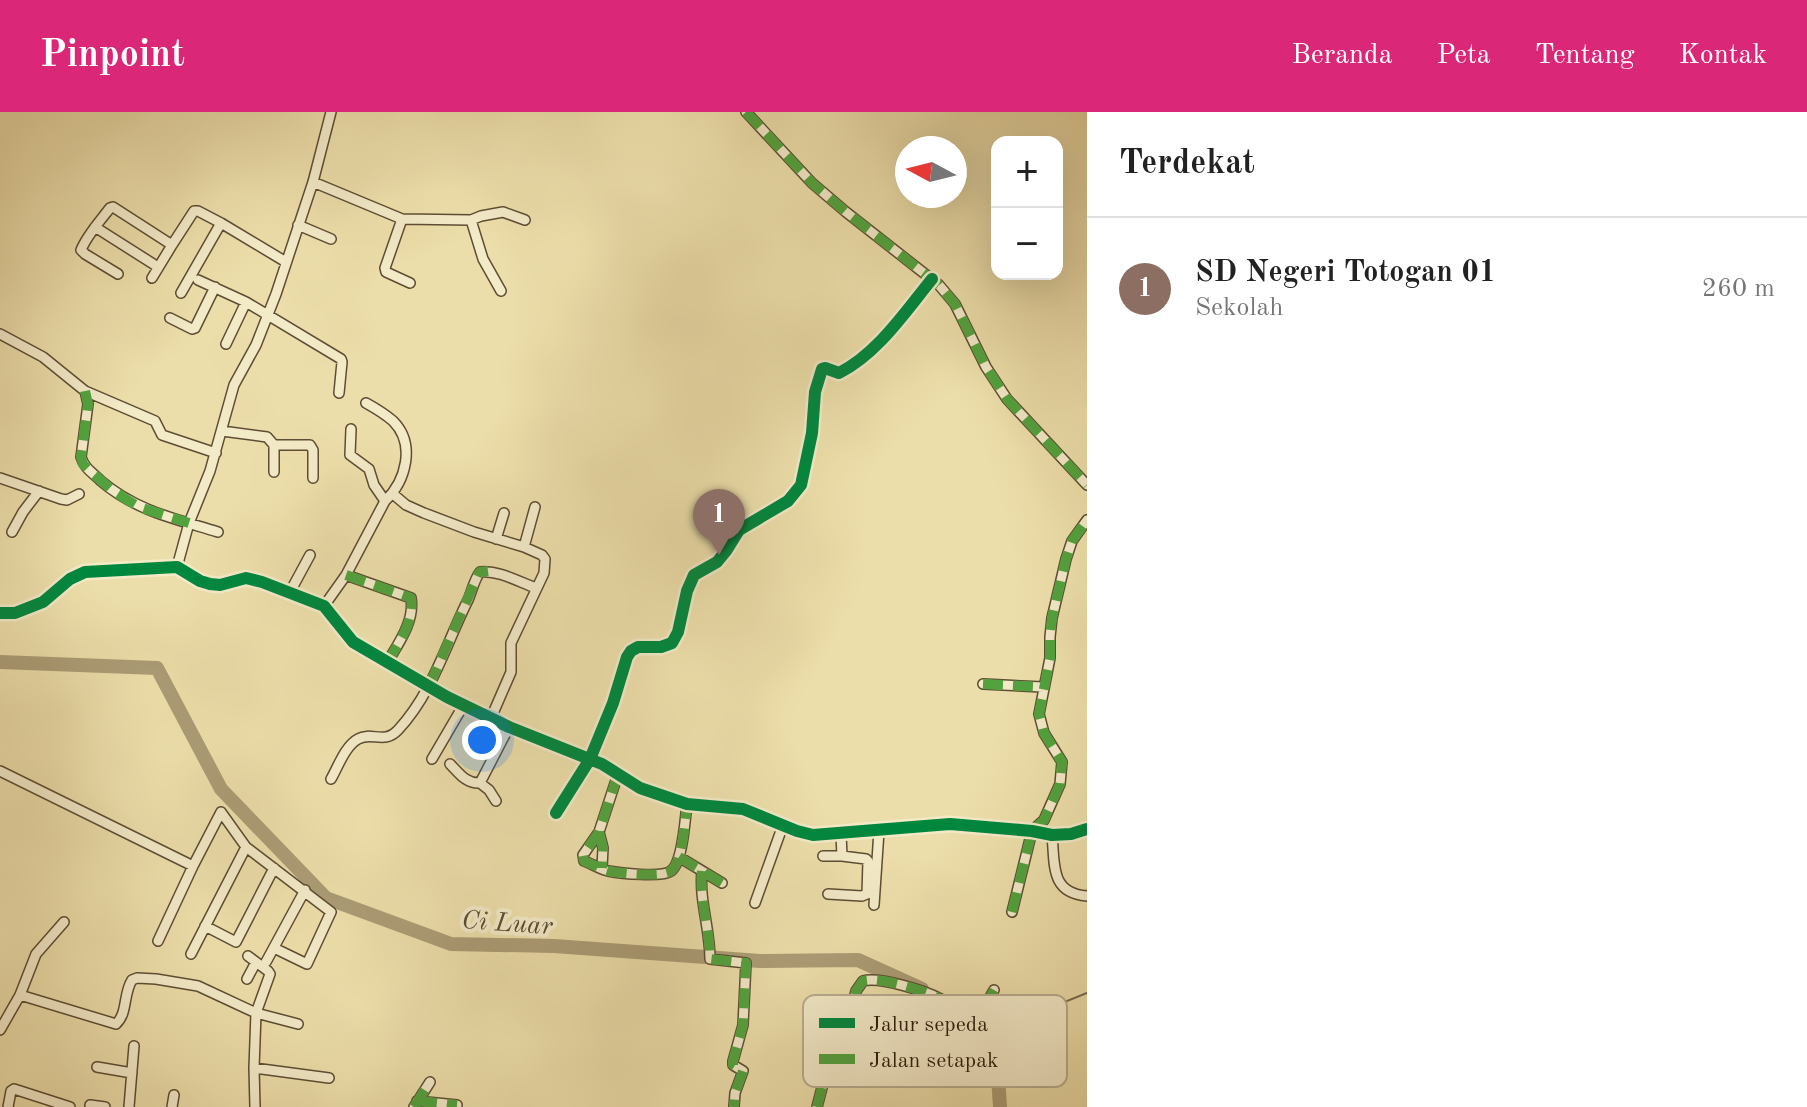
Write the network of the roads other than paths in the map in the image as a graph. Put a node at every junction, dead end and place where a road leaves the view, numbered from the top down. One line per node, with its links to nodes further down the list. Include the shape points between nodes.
1 (331, 112): 3 (street)
2 (746, 112): 16 (street, via 812,183)
3 (313, 182): 4 (street); 8 (street)
4 (402, 219): 5 (street); 18 (street, via 385,268)
5 (471, 220): 6 (street, via 503,212); 20 (street, via 483,259)
6 (525, 220)
7 (221, 223): 11 (street, via 195,211); 12 (street); 21 (street)
8 (298, 225): 10 (street); 12 (street)
9 (95, 227): 11 (street, via 115,207); 13 (street); 14 (street, via 82,253)
10 (331, 239)
11 (172, 245): 13 (street)
12 (286, 262): 23 (street)
13 (158, 267): 15 (street)
14 (118, 274)
15 (152, 278)
16 (932, 279): 37 (street, via 955,304 1007,399); 64 (street, via 889,332 850,366 839,373 822,369 801,485 788,501 739,530 717,562 694,575 672,643 631,651)
17 (198, 280): 19 (street)
18 (410, 283)
19 (215, 287): 22 (street); 24 (street, via 195,328)
20 (501, 291)
21 (181, 293)
22 (246, 302): 23 (street); 26 (street)
23 (267, 316): 28 (street, via 342,360); 31 (street, via 234,385)
24 (170, 318)
25 (0, 334): 27 (street, via 43,357)
26 (226, 344)
27 (85, 391): 33 (street, via 153,420 162,435); 44 (street, via 83,464 139,507)
28 (339, 393)
29 (366, 403): 40 (street, via 395,423 405,445 402,480)
30 (351, 429): 40 (street, via 350,455 367,467 374,485)
31 (222, 431): 32 (street, via 267,437); 33 (street)
32 (274, 445): 34 (street); 36 (street, via 311,446)
33 (216, 453): 44 (street)
34 (274, 472)
35 (0, 478): 38 (street)
36 (313, 478)
37 (1087, 485)
38 (39, 491): 39 (street, via 67,500); 45 (street)
39 (79, 494)
40 (389, 498): 47 (street); 51 (street)
41 (535, 507): 48 (street)
42 (504, 513): 47 (street)
43 (1087, 520): 59 (street, via 1066,559)
44 (189, 523): 46 (street); 50 (street)
45 (12, 532)
46 (218, 532)
47 (496, 539): 48 (street)
48 (524, 547): 52 (street, via 545,559)
49 (310, 555): 53 (street)
50 (177, 567): 53 (street, via 210,584 248,578); 55 (street, via 81,572 43,602)
51 (346, 575): 54 (street); 56 (street, via 411,598 407,625)
52 (536, 588): 58 (street, via 480,572); 61 (street, via 511,643 511,672)
53 (290, 592): 54 (street)
54 (324, 606): 56 (street, via 353,642)
55 (0, 613)
56 (387, 663): 58 (street)
57 (983, 684): 59 (street)
58 (429, 686): 60 (street); 68 (street, via 391,736 360,738 351,745)
59 (1043, 687): 76 (street, via 1039,719 1060,757 1062,774 1044,820)
60 (463, 706): 61 (street); 63 (street)
61 (491, 718): 62 (street)
62 (509, 727): 64 (street); 69 (street)
63 (432, 759)
64 (590, 759): 67 (street); 72 (street)
65 (450, 764): 69 (street, via 467,780)
66 (0, 771): 84 (street)
67 (618, 774): 71 (street, via 640,788); 77 (street)
68 (331, 779)
69 (480, 783): 70 (street)
70 (496, 801)
71 (687, 804): 73 (street, via 743,809); 83 (street)
72 (556, 813)
73 (783, 825): 78 (street, via 813,835); 92 (street)
74 (1087, 829): 79 (street)
75 (879, 831): 76 (street, via 950,824); 78 (street); 93 (street)
76 (1032, 831): 79 (street); 94 (street)
77 (599, 832): 86 (street); 86 (street, via 582,858)
78 (841, 834): 82 (street)
79 (1052, 835): 91 (street, via 1061,886)
80 (246, 847): 84 (street, via 221,812); 85 (street); 96 (street)
81 (823, 856): 82 (street)
82 (842, 856): 90 (street, via 868,861 867,894)
83 (679, 857): 86 (street, via 665,873); 87 (street)
84 (193, 866): 97 (street)
85 (274, 868): 89 (street); 96 (street, via 236,942)
86 (602, 868)
87 (702, 871): 88 (street); 127 (street, via 710,959 746,963 743,1025 733,1061 743,1071)
88 (722, 883)
89 (305, 890): 98 (street); 98 (street, via 331,912 307,964)
90 (828, 894)
91 (1087, 896)
92 (755, 903)
93 (874, 905)
94 (1012, 912)
95 (64, 922): 103 (street, via 36,954)
96 (205, 926): 99 (street)
97 (158, 941)
98 (274, 948): 100 (street)
99 (191, 954)
100 (257, 960): 101 (street); 107 (street, via 270,976)
101 (247, 979)
102 (994, 990): 106 (street)
103 (20, 995): 107 (street, via 116,1024 132,980 156,979 198,986); 109 (street)
104 (855, 995): 105 (street, via 863,981 871,979)
105 (932, 995)
106 (992, 995)
107 (256, 1013): 108 (street); 112 (street)
108 (298, 1024)
109 (0, 1030)
110 (134, 1046): 113 (street)
111 (97, 1067): 113 (street)
112 (254, 1068): 114 (street); 126 (street)
113 (132, 1073): 124 (street)
114 (329, 1078)
115 (430, 1082): 118 (street)
116 (822, 1087): 128 (street)
117 (174, 1095): 125 (street)
118 (416, 1104): 120 (street)
119 (90, 1105): 123 (street)
120 (457, 1105)
121 (8, 1107): 122 (street, via 14,1089)
122 (70, 1107)
123 (105, 1107)
124 (129, 1107)
125 (172, 1107)
126 (255, 1107)
127 (734, 1107)
128 (817, 1107)

